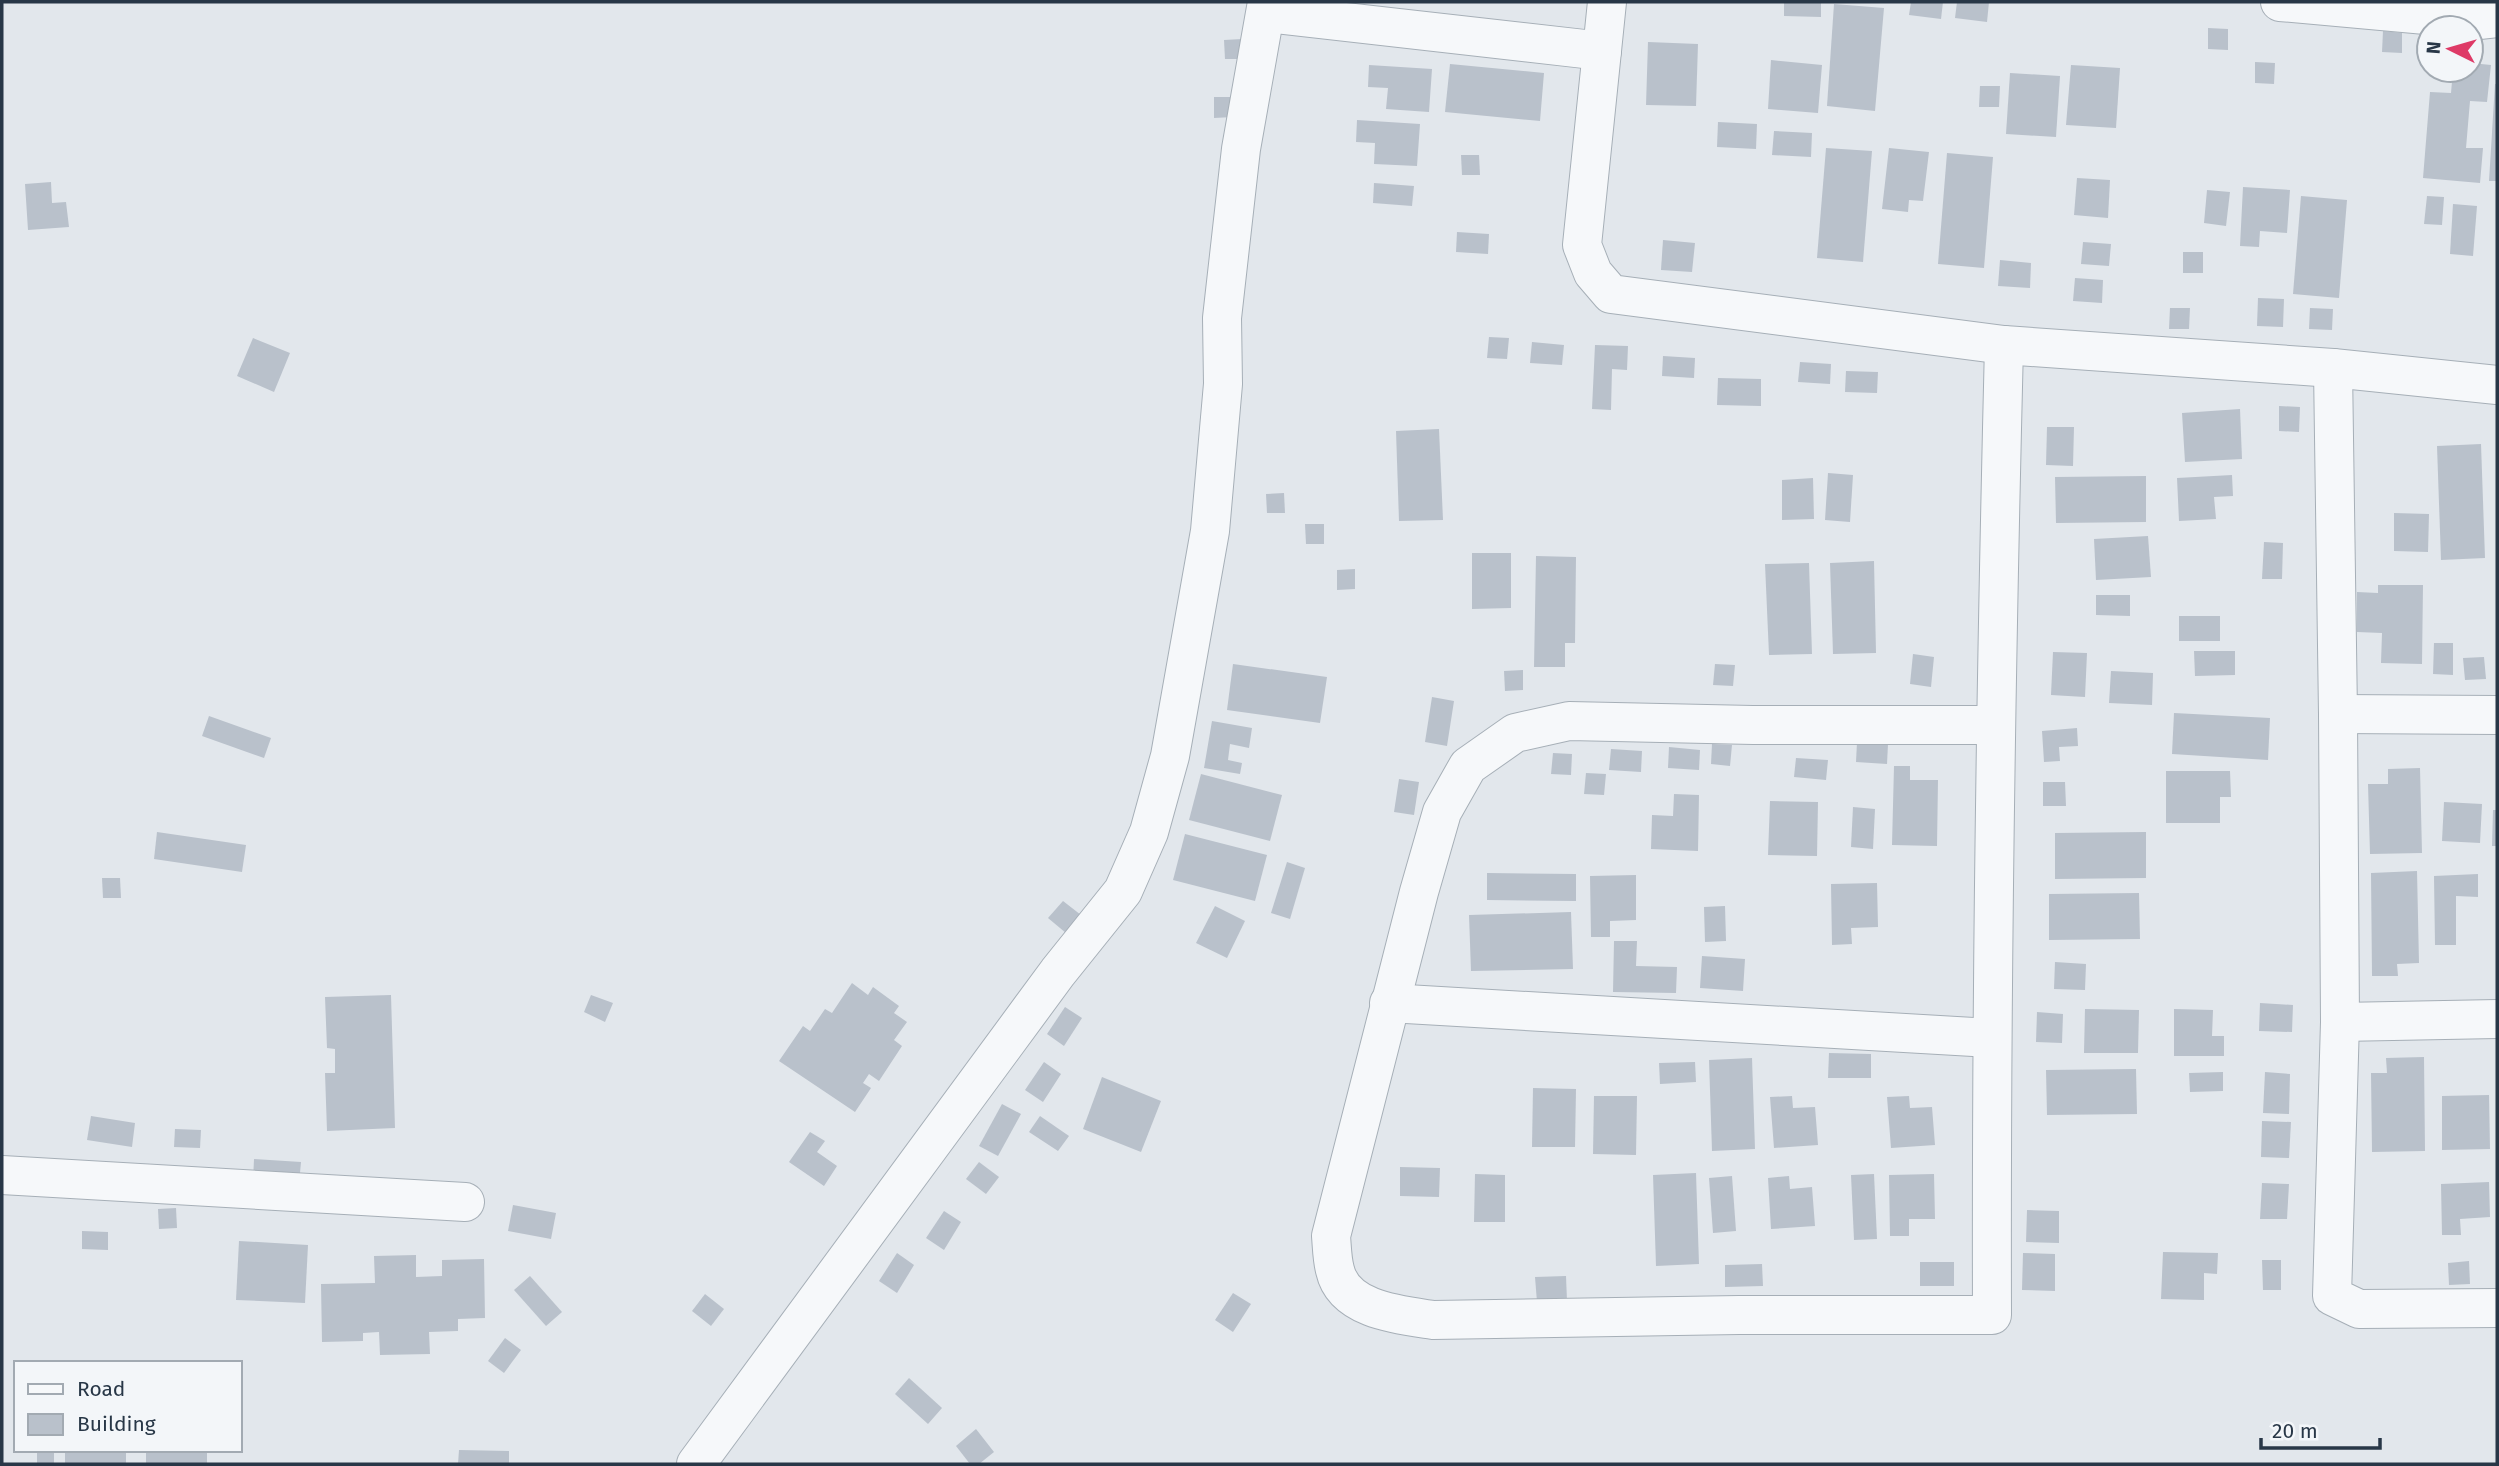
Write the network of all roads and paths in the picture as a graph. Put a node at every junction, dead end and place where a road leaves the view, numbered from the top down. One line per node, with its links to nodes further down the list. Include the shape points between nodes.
1 (1607, 2): 5 (street)
2 (2280, 2): 4 (street)
3 (1266, 8): 5 (street); 19 (street, via 1241,149 1222,318 1223,384 1210,531 1170,756 1149,832 1123,891 1058,972)
4 (2497, 18)
5 (1602, 51): 6 (street, via 1583,245 1593,273 1611,294)
6 (2004, 345): 7 (street); 11 (street)
7 (2333, 368): 8 (street); 9 (street)
8 (2497, 385)
9 (2338, 714): 10 (street); 14 (street)
10 (2497, 715)
11 (1994, 725): 12 (street, via 1569,721 1515,733 1468,765 1443,812); 15 (street)
12 (1389, 1003): 15 (street); 15 (street, via 1331,1236 1335,1272 1350,1296 1390,1314 1433,1320 1992,1315)
13 (2497, 1019): 14 (street)
14 (2340, 1022): 18 (street, via 2332,1296 2359,1309)
15 (1991, 1038)
16 (2, 1175): 17 (street)
17 (465, 1202)
18 (2497, 1308)
19 (696, 1464)

